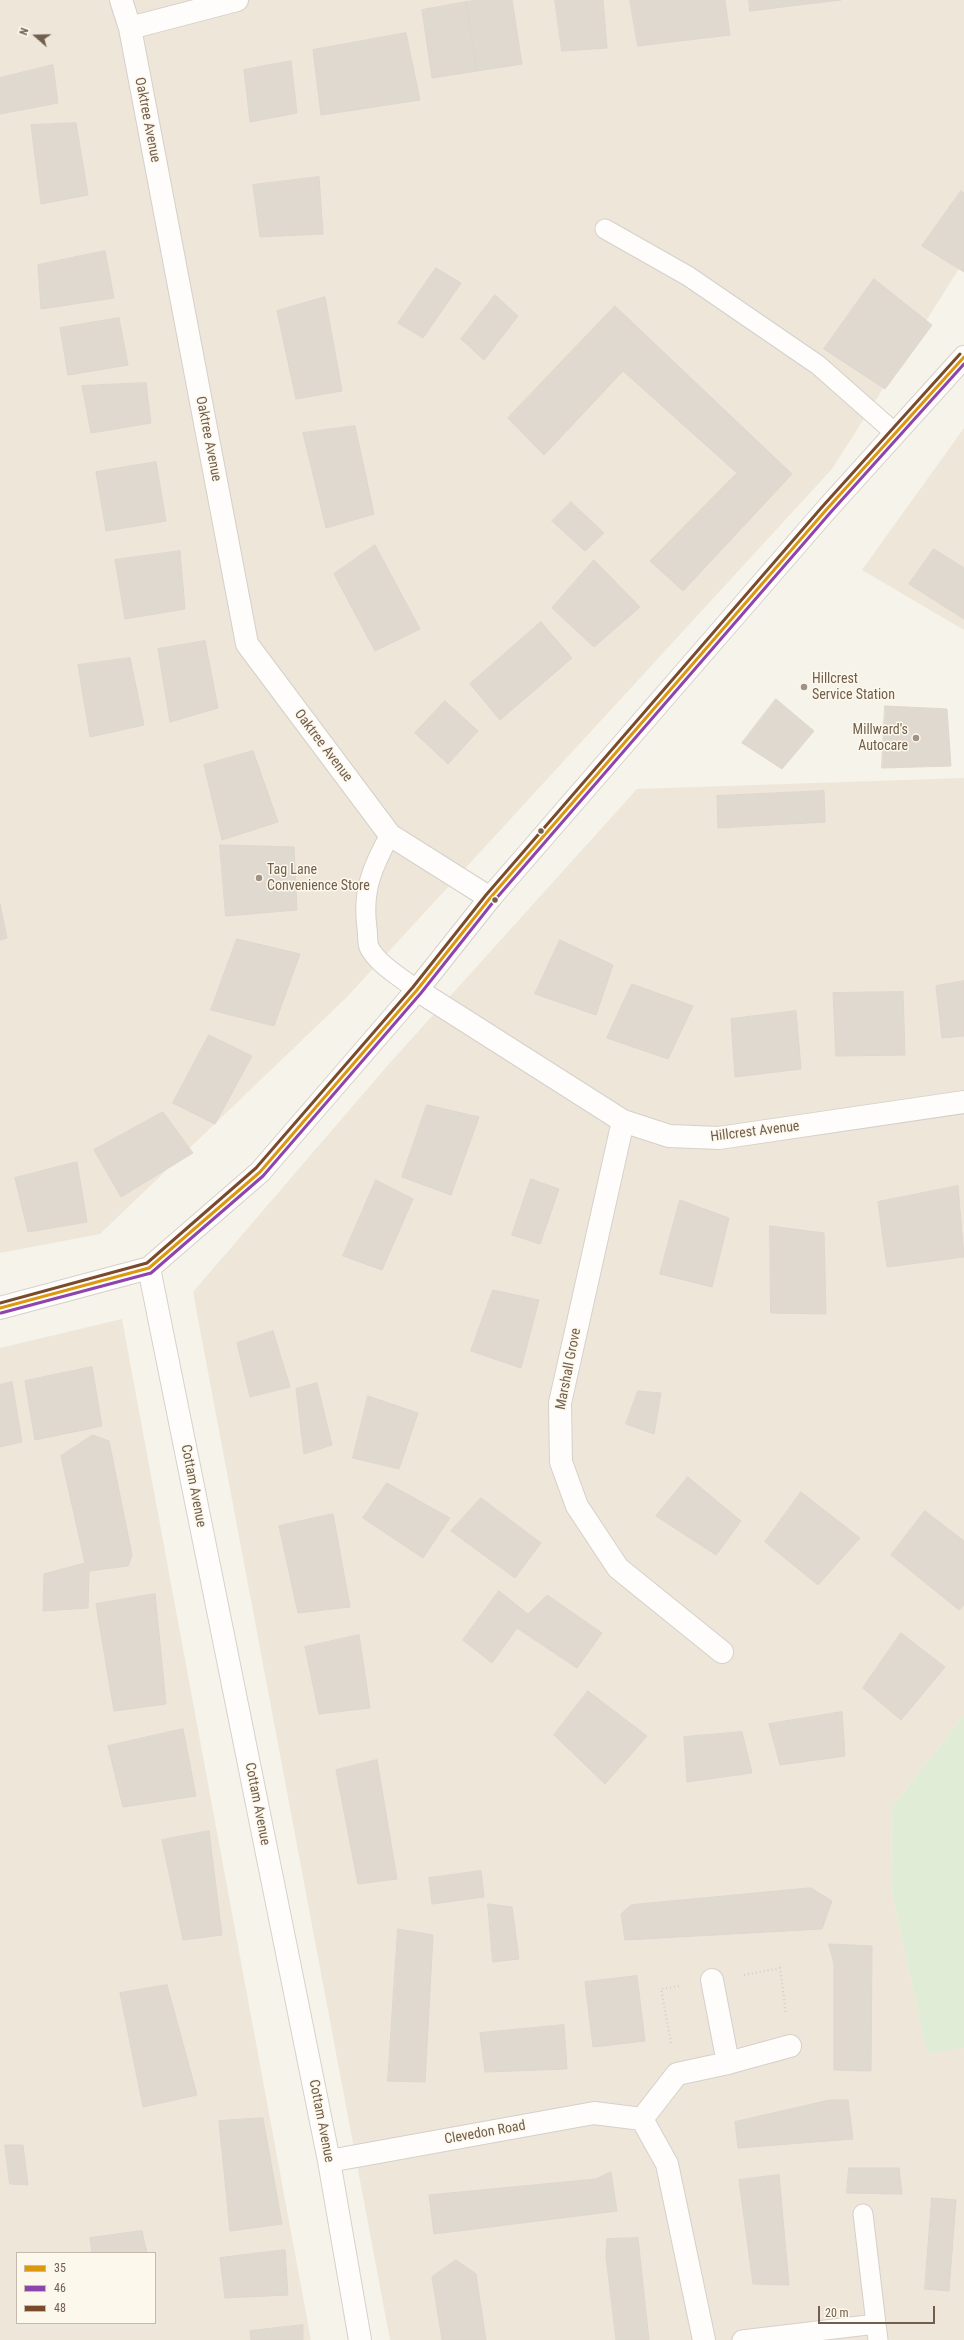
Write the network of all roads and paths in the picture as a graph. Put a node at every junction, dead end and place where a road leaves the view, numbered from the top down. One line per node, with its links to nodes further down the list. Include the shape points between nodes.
1 (120, 0): 3 (street, Oaktree Avenue)
2 (237, 0): 3 (street)
3 (130, 28): 7 (street, Oaktree Avenue, via 247,644)
4 (605, 229): 6 (lane, via 688,276 818,365)
5 (964, 357): 6 (street)
6 (895, 433): 8 (street)
7 (390, 835): 8 (street, Oaktree Avenue); 9 (lane, via 374,864 366,890 369,946 380,960)
8 (490, 898): 9 (street)
9 (417, 990): 11 (street, Hillcrest Avenue); 12 (street, via 260,1172)
10 (964, 1102): 11 (street, Hillcrest Avenue, via 719,1138 669,1136)
11 (623, 1121): 14 (street, Marshall Grove, via 560,1403 561,1462 577,1506 618,1568)
12 (149, 1268): 13 (street); 19 (street, Cottam Avenue)
13 (0, 1308)
14 (722, 1652)
15 (712, 1980): 17 (street)
16 (790, 2046): 17 (street)
17 (728, 2063): 18 (street, via 677,2074)
18 (642, 2119): 19 (street, Clevedon Road, via 594,2113); 23 (street, via 667,2164)
19 (329, 2161): 22 (street, Cottam Avenue)
20 (863, 2214): 21 (lane)
21 (877, 2332): 24 (lane)
22 (360, 2340)
23 (704, 2340)
24 (742, 2340)

